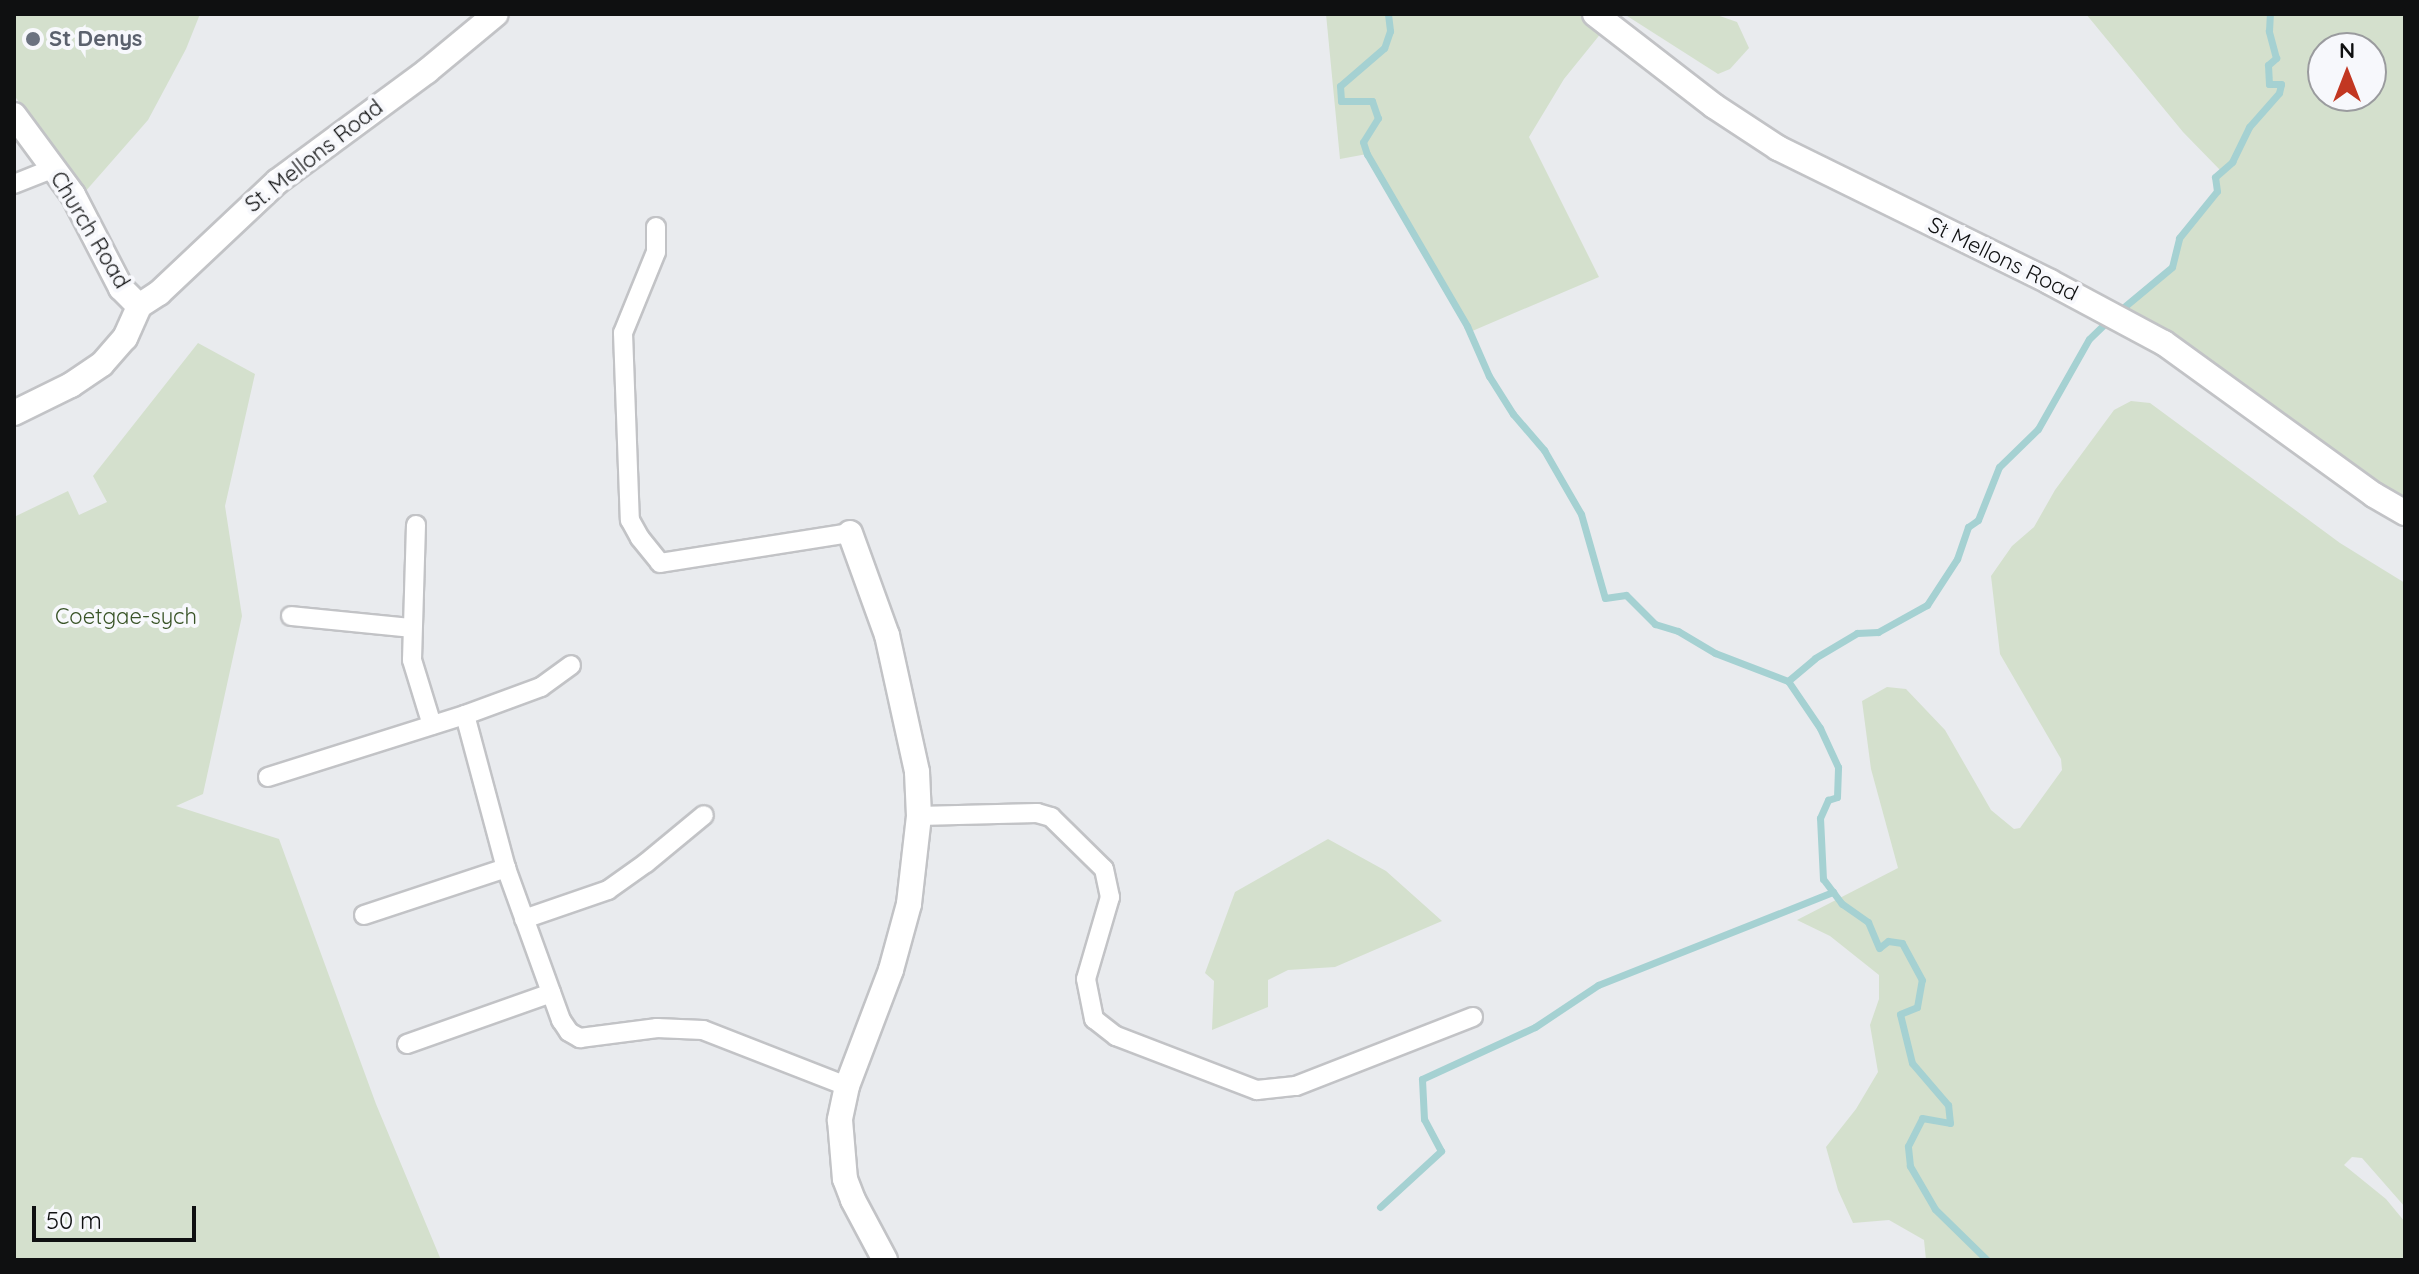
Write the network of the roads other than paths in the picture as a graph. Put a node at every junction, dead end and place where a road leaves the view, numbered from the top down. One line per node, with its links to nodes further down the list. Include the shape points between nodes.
1 (496, 14): 7 (main road, St. Mellons Road, via 278,181)
2 (1595, 14): 9 (main road, St Mellons Road, via 1778,148 2164,343)
3 (14, 115): 4 (main road, Church Road)
4 (54, 168): 5 (street); 7 (main road, Church Road, via 86,216 121,288)
5 (14, 184)
6 (656, 227): 11 (street, via 656,252 623,333 630,520 640,538 660,563)
7 (139, 306): 8 (main road, via 125,338 102,364)
8 (14, 413)
9 (2405, 513)
10 (416, 525): 13 (street)
11 (850, 533): 19 (main road, via 887,635 917,772)
12 (291, 616): 13 (street)
13 (411, 628): 16 (street, via 412,660)
14 (571, 665): 15 (street, via 541,687)
15 (465, 715): 16 (street); 20 (street)
16 (432, 725): 17 (street)
17 (268, 777)
18 (704, 815): 22 (street, via 608,890)
19 (919, 816): 24 (street, via 1051,817 1104,869 1110,897 1086,979 1094,1019 1116,1036 1257,1090 1296,1086); 26 (main road, via 909,904 891,970)
20 (506, 868): 21 (street); 22 (street)
21 (364, 915)
22 (524, 919): 23 (street)
23 (551, 993): 25 (street); 26 (street, via 561,1020 580,1038 657,1028 703,1030)
24 (1473, 1017)
25 (407, 1044)
26 (847, 1086): 27 (main road, via 839,1137 845,1179)
27 (885, 1260)

